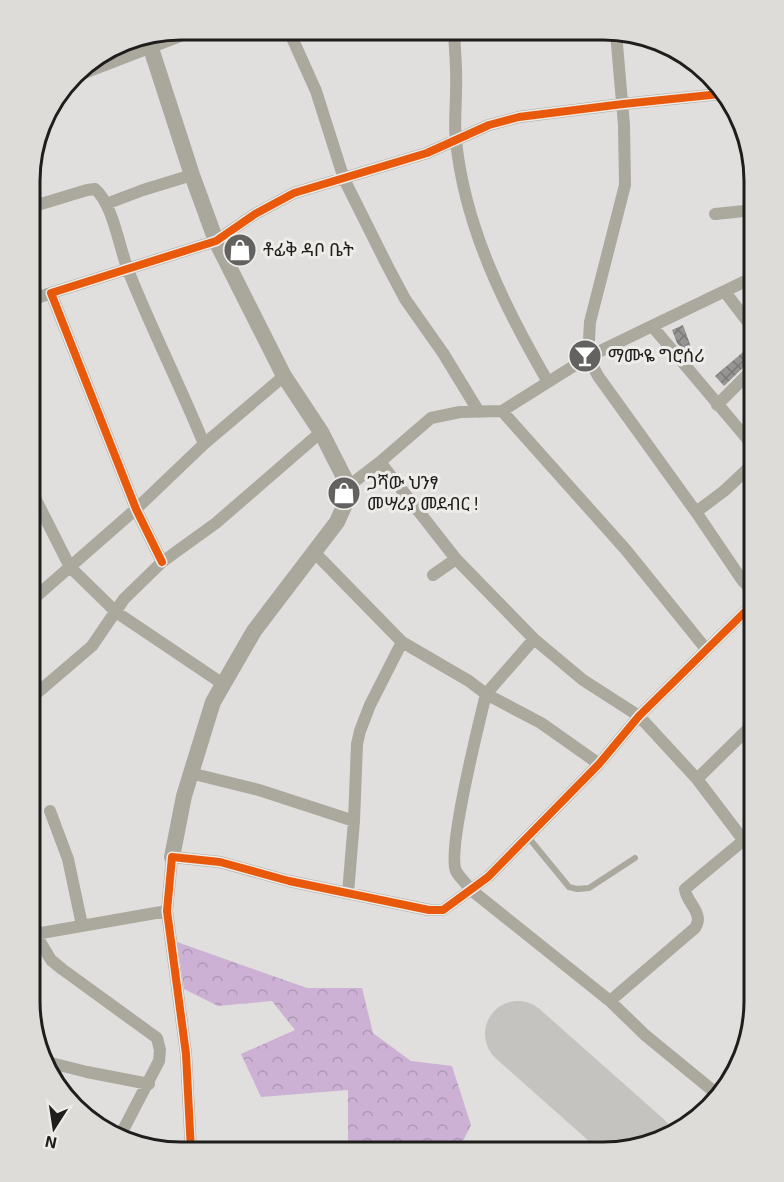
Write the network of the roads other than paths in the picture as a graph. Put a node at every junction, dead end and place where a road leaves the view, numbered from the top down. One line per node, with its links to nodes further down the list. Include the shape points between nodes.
1 (455, 40): 7 (street)
2 (293, 41): 9 (street, via 316,91)
3 (617, 42): 6 (street)
4 (149, 44): 8 (main road)
5 (713, 95): 6 (street)
6 (622, 104): 7 (street, via 519,117); 22 (street, via 625,185 590,322)
7 (456, 140): 9 (street, via 428,153); 25 (street, via 479,240 523,340)
8 (192, 175): 11 (street); 14 (main road)
9 (344, 179): 14 (street, via 294,193); 28 (street, via 405,299)
10 (40, 204): 11 (street, via 95,189)
11 (106, 204): 15 (street)
12 (744, 211): 13 (street)
13 (715, 214)
14 (216, 241): 15 (street); 23 (main road)
15 (128, 269): 18 (street); 31 (street)
16 (744, 282): 17 (street)
17 (724, 292): 20 (street); 21 (street)
18 (51, 293): 19 (street); 36 (street)
19 (40, 297)
20 (744, 317)
21 (652, 327): 22 (street); 26 (street)
22 (588, 357): 25 (street); 37 (street)
23 (284, 376): 29 (main road); 31 (street)
24 (744, 378): 26 (street)
25 (548, 382): 27 (street)
26 (717, 405): 30 (street)
27 (502, 411): 28 (street); 49 (street, via 626,550)
28 (479, 412): 32 (street, via 431,418)
29 (321, 432): 34 (main road); 40 (street, via 216,523)
30 (744, 435)
31 (204, 444): 36 (street)
32 (380, 462): 34 (street); 39 (street)
33 (744, 473): 37 (street)
34 (350, 484): 38 (main road, via 349,500)
35 (40, 508): 41 (street)
36 (136, 509): 40 (street); 41 (street)
37 (696, 512): 43 (street)
38 (314, 552): 48 (street); 50 (main road, via 254,631)
39 (456, 559): 42 (street); 47 (street)
40 (162, 562): 45 (street, via 132,589)
41 (70, 567): 44 (street); 45 (street)
42 (433, 575)
43 (744, 582)
44 (40, 593)
45 (116, 612): 50 (street); 51 (street, via 92,646)
46 (743, 613): 49 (street)
47 (534, 639): 52 (street); 53 (street, via 583,680)
48 (402, 642): 52 (street); 59 (street, via 360,731)
49 (706, 649): 53 (street)
50 (223, 684): 56 (main road, via 213,702)
51 (40, 690)
52 (486, 694): 55 (street, via 541,723); 65 (street, via 454,855 456,871)
53 (639, 716): 55 (street); 57 (street)
54 (743, 733): 57 (street)
55 (599, 764): 60 (street)
56 (190, 773): 59 (street, via 259,790); 63 (main road)
57 (697, 779): 61 (street)
58 (50, 811): 68 (street, via 68,859)
59 (354, 821): 66 (street)
60 (528, 837): 64 (lane, via 569,886 577,889 589,888); 65 (street, via 488,877)
61 (743, 839)
62 (743, 841): 71 (street, via 685,889 699,916 695,928)
63 (172, 857): 66 (street, via 220,862); 67 (street)
64 (635, 858)
65 (470, 889): 66 (street, via 443,910); 71 (street)
66 (348, 893)
67 (167, 911): 68 (street); 76 (street, via 186,1054)
68 (82, 925): 69 (street)
69 (40, 930)
70 (40, 944): 73 (street, via 62,969 157,1038 159,1061)
71 (610, 1001): 74 (street)
72 (56, 1064): 73 (street)
73 (149, 1083): 75 (street)
74 (712, 1090)
75 (124, 1129)
76 (191, 1142)

